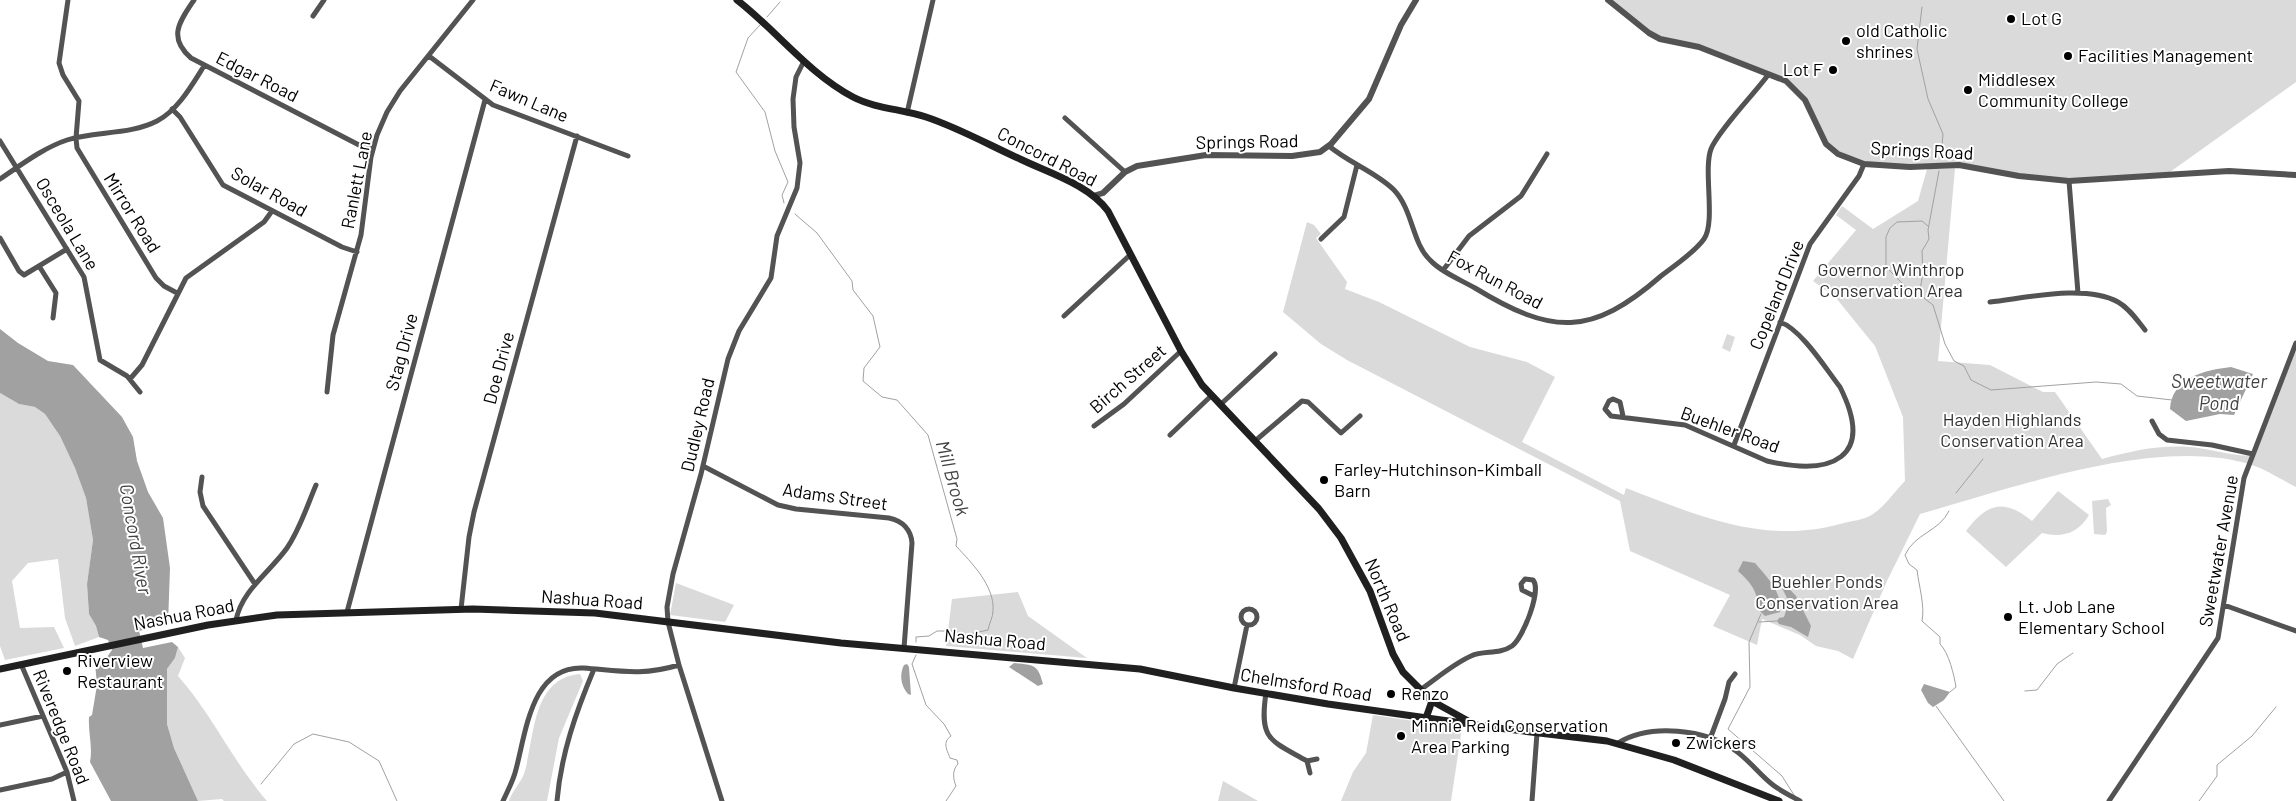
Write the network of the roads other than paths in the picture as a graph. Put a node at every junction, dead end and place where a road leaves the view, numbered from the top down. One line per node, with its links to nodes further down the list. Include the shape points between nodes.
1 (68, 0): 19 (street, via 59,63 63,76 79,101)
2 (194, 0): 12 (street, Edgar Road, via 179,24 177,40 186,54)
3 (324, 0): 9 (street)
4 (473, 0): 10 (street, Ranlett Lane)
5 (736, 0): 11 (main road, Concord Road)
6 (933, 0): 16 (street)
7 (1416, 0): 21 (street, Springs Road, via 1401,25 1369,99)
8 (1608, 0): 13 (street, Springs Road, via 1641,28 1660,39 1699,47)
9 (313, 16)
10 (429, 56): 14 (street, Fawn Lane); 22 (street, Ranlett Lane, via 391,104)
11 (804, 61): 16 (main road, Concord Road, via 833,85 856,98); 64 (street, Dudley Road, via 798,73 794,99 794,128 800,163 796,188 778,231 771,278 733,344)
12 (204, 66): 15 (street); 22 (street, Edgar Road, via 359,145)
13 (1768, 75): 25 (street, Springs Road, via 1797,89 1826,144 1838,154); 40 (street, Fox Run Road, via 1710,151 1705,237 1644,291 1612,312 1571,323 1533,319)
14 (485, 100): 18 (street, Fawn Lane); 71 (street, Stag Drive)
15 (172, 109): 19 (street, via 145,126); 33 (street, Solar Road, via 223,185)
16 (906, 113): 32 (main road, Concord Road, via 924,116 965,133)
17 (1064, 118): 28 (street)
18 (577, 136): 24 (street, Fawn Lane); 70 (street, Doe Drive, via 474,512)
19 (76, 138): 27 (street, via 58,144); 41 (street, Mirror Road, via 79,152 156,278)
20 (0, 141): 27 (street, Osceola Lane)
21 (1329, 146): 26 (street, Fox Run Road); 28 (street, Springs Road, via 1309,155 1206,155 1137,166)
22 (373, 149): 37 (street, Ranlett Lane)
23 (1548, 154): 40 (street, via 1521,196 1469,236)
24 (628, 156)
25 (1864, 164): 31 (street, Springs Road, via 1910,167 1960,165 2019,176); 46 (street, Copeland Drive, via 1859,176 1810,244)
26 (1357, 165): 35 (street, via 1344,217); 40 (street, Fox Run Road, via 1400,196 1422,249 1430,261)
27 (17, 167): 30 (street); 36 (street, Osceola Lane)
28 (1125, 172): 32 (street, Springs Road, via 1103,193)
29 (2296, 174): 31 (street, Springs Road, via 2229,171)
30 (0, 179)
31 (2069, 180): 42 (street)
32 (1094, 196): 38 (main road, Concord Road, via 1108,211)
33 (272, 211): 37 (street, Solar Road); 41 (street, via 264,222 190,274)
34 (0, 238): 39 (street, via 19,270 26,274)
35 (1321, 239)
36 (66, 249): 39 (street); 51 (street, Osceola Lane, via 87,282 100,357 105,364)
37 (357, 252): 53 (street, Ranlett Lane, via 333,335)
38 (1130, 255): 44 (street); 49 (main road, Concord Road)
39 (39, 266): 45 (street, via 56,293)
40 (1444, 269)
41 (177, 293): 51 (street, via 142,365)
42 (2078, 293): 43 (street); 47 (street, via 2118,302)
43 (1990, 302)
44 (1064, 316)
45 (53, 318)
46 (1780, 322): 62 (street, Copeland Drive); 62 (street, Buehler Road, via 1798,335 1840,387 1849,414 1852,440 1843,456 1823,466 1767,462)
47 (2145, 330)
48 (2296, 343): 63 (street, Sweetwater Avenue)
49 (1180, 352): 54 (main road, Concord Road); 59 (street, Birch Street, via 1124,404)
50 (1275, 354): 55 (street)
51 (130, 379): 52 (street)
52 (140, 392)
53 (327, 392)
54 (1212, 396): 55 (main road, Concord Road); 60 (street)
55 (1220, 405): 61 (main road, Concord Road)
56 (1360, 416): 61 (street, via 1341,433 1305,400 1298,402)
57 (1623, 416): 62 (street, Buehler Road, via 1685,425)
58 (2152, 421): 63 (street, via 2159,434 2167,440)
59 (1094, 426)
60 (1170, 435)
61 (1255, 441): 84 (main road, North Road, via 1319,509 1341,538 1370,590 1396,660 1406,677)
62 (1734, 445)
63 (2253, 454): 69 (street, Sweetwater Avenue, via 2236,516)
64 (703, 466): 73 (street, Dudley Road, via 673,574 667,607); 76 (street, Adams Street, via 778,504 901,522 910,532 912,543)
65 (202, 478): 67 (street, via 203,506)
66 (316, 485): 67 (street, via 292,541)
67 (255, 584): 72 (street)
68 (1534, 596): 84 (street, via 1524,629 1514,644 1502,651 1468,657)
69 (2224, 605): 75 (street); 106 (street, Sweetwater Avenue, via 2218,638)
70 (461, 609): 71 (main road, Nashua Road); 73 (main road, Nashua Road, via 578,612)
71 (347, 612): 72 (main road, Nashua Road)
72 (236, 620): 77 (main road, Nashua Road)
73 (668, 622): 76 (main road, Nashua Road); 78 (street, Dudley Road)
74 (1247, 625): 83 (street)
75 (2296, 631)
76 (904, 648): 82 (main road, Nashua Road, via 1120,666)
77 (21, 664): 79 (main road, Nashua Road); 87 (street, Riveredge Road)
78 (679, 665): 80 (street, via 644,673); 102 (street, Dudley Road)
79 (0, 669)
80 (594, 669): 100 (street, via 565,670 547,682 531,712 515,774); 101 (street, via 571,726)
81 (1735, 674): 92 (street, via 1729,682)
82 (1183, 678): 83 (main road, Chelmsford Road)
83 (1234, 688): 85 (main road, Chelmsford Road)
84 (1420, 690): 86 (main road, North Road)
85 (1266, 693): 88 (main road, Chelmsford Road); 95 (street, via 1263,718 1268,735)
86 (1432, 701): 88 (main road); 90 (main road, North Road)
87 (43, 716): 89 (street); 96 (street, Riveredge Road)
88 (1426, 718): 90 (main road)
89 (0, 725)
90 (1478, 725): 91 (main road)
91 (1537, 733): 93 (main road); 103 (street)
92 (1710, 739): 93 (street, via 1667,730 1640,734); 105 (street, via 1736,751 1774,786)
93 (1618, 743): 104 (main road, via 1674,760)
94 (1317, 759): 95 (street)
95 (1307, 761): 97 (street)
96 (67, 772): 98 (street, via 52,779); 99 (street, Riveredge Road)
97 (1310, 773)
98 (0, 790)
99 (74, 801)
100 (503, 801)
101 (556, 801)
102 (722, 801)
103 (1532, 801)
104 (1779, 801)
105 (1800, 801)
106 (2109, 801)

